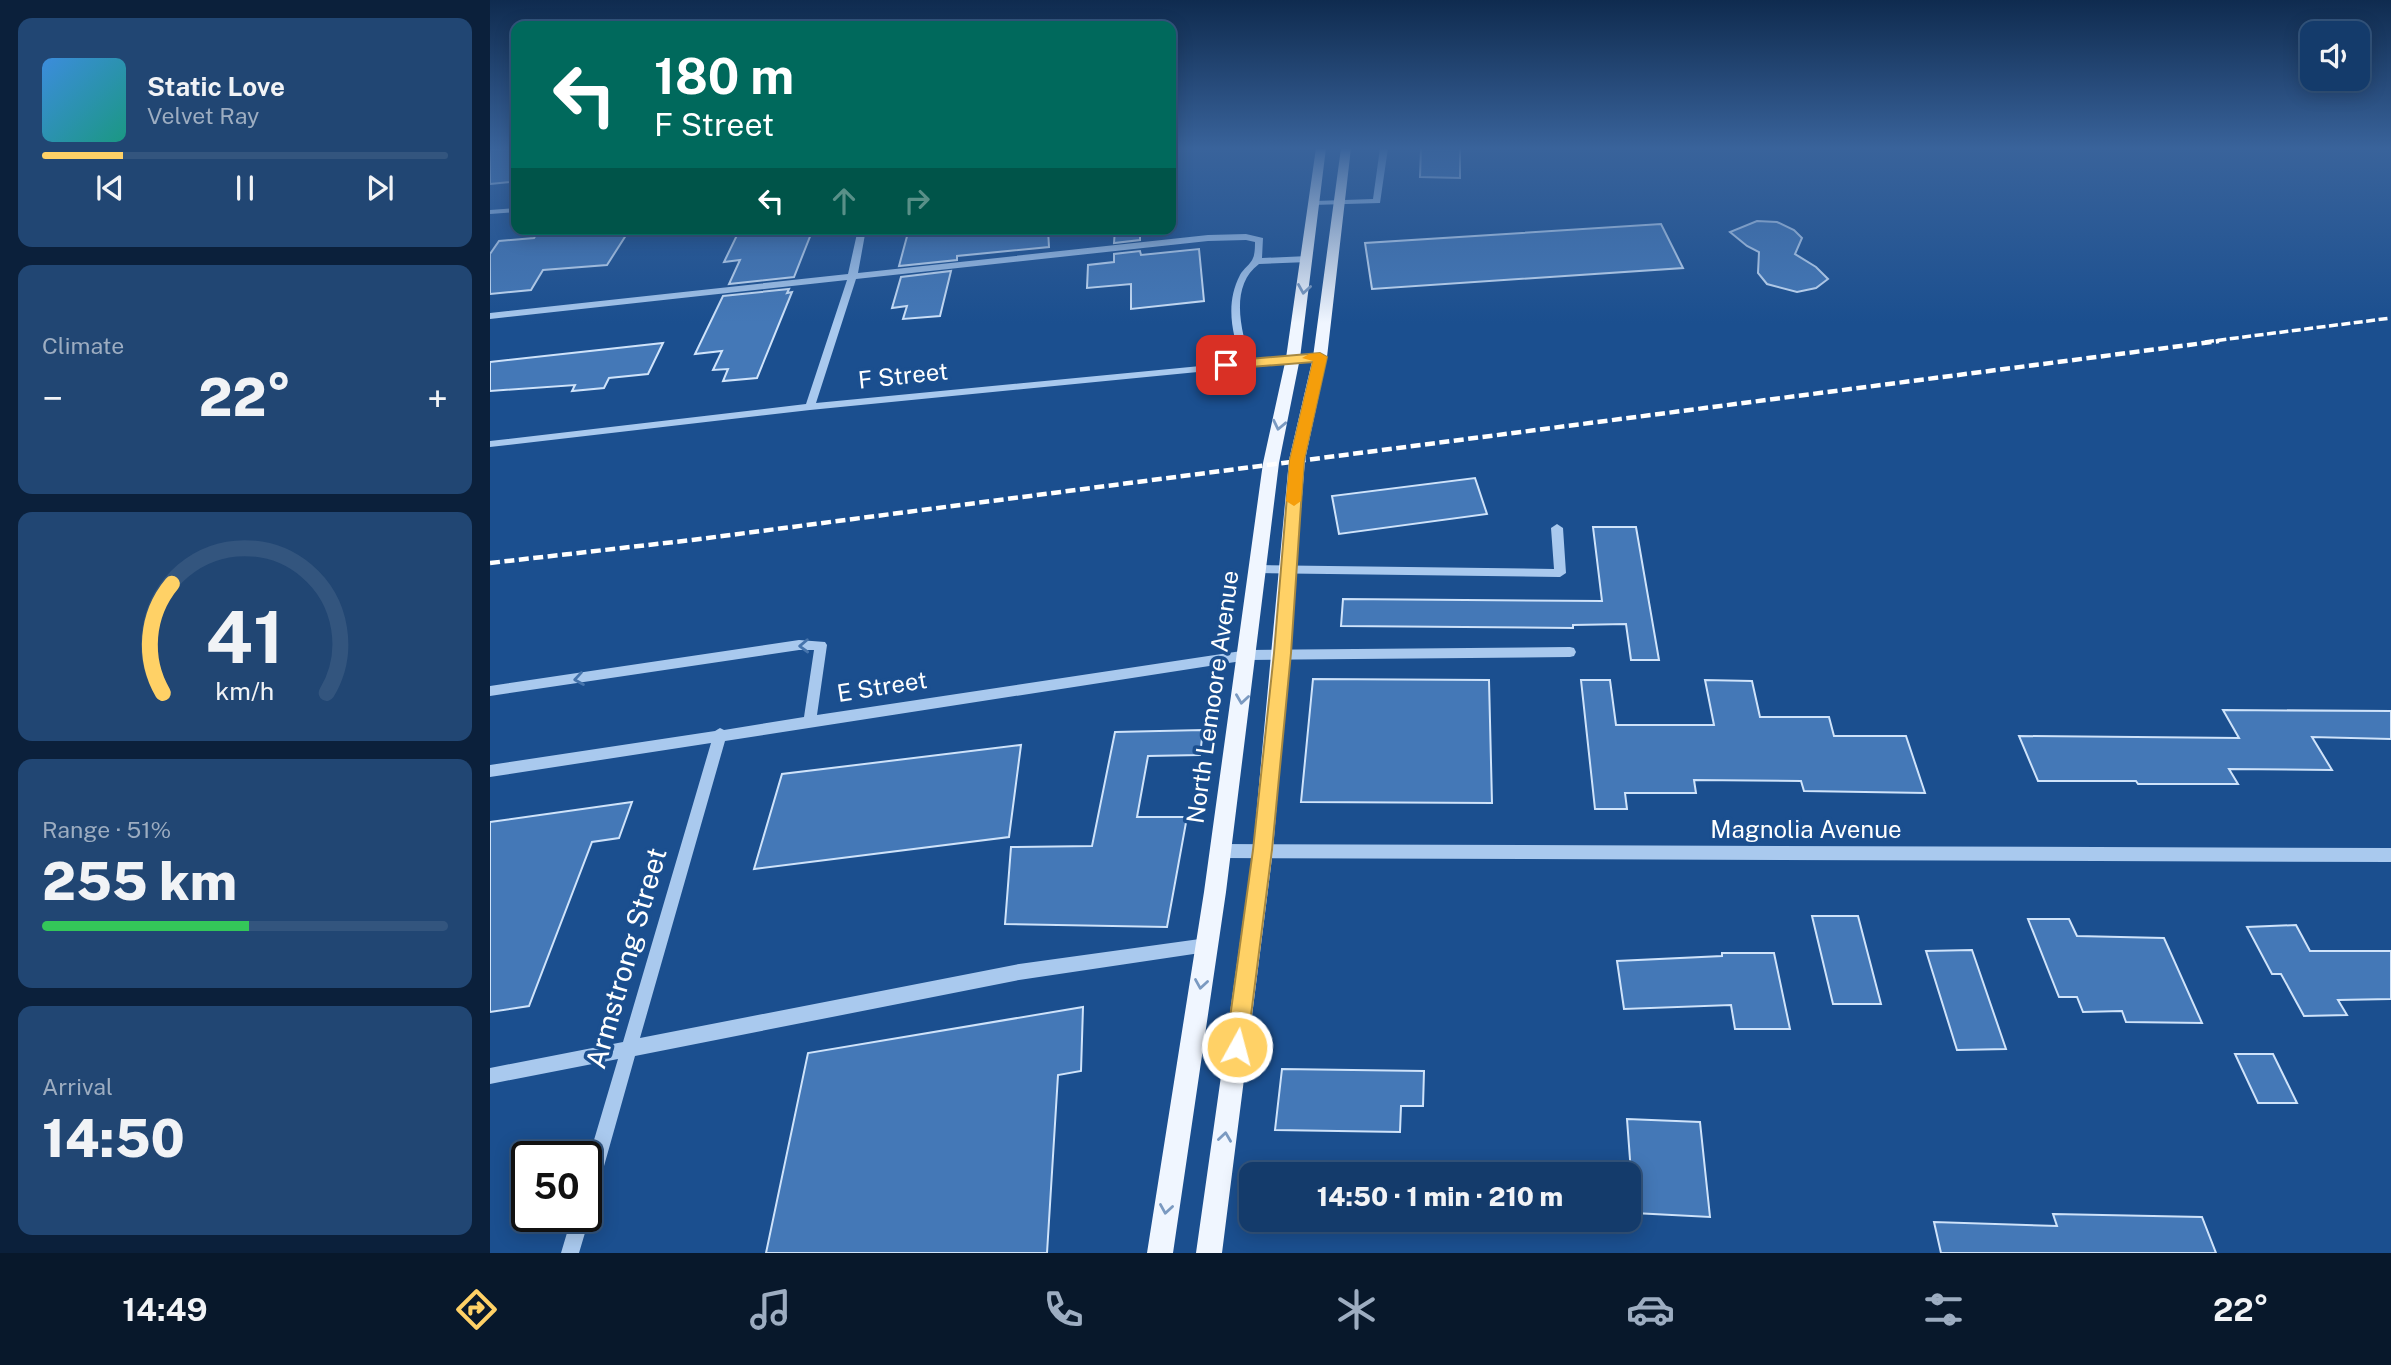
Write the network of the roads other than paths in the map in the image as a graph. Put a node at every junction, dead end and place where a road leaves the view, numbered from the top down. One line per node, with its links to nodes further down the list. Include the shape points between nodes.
1 (1315, 206): 6 (main road, North Lemoore Avenue)
2 (1339, 206): 10 (main road)
3 (511, 210): 4 (street)
4 (490, 212)
5 (861, 235): 8 (street)
6 (1308, 259): 7 (lane); 11 (main road, North Lemoore Avenue, one-way to 11)
7 (1257, 261): 8 (street, via 1260,240 1208,238); 12 (lane, via 1239,283 1236,329)
8 (852, 279): 9 (street); 13 (street)
9 (490, 316)
10 (1320, 357): 11 (street, F Street); 17 (main road, via 1297,460)
11 (1293, 358): 12 (street, F Street); 16 (main road, North Lemoore Avenue, one-way to 16, via 1271,463)
12 (1247, 363): 13 (street, F Street)
13 (810, 407): 14 (street, F Street)
14 (490, 444)
15 (1557, 528): 17 (lane, via 1560,573)
16 (1258, 569): 17 (lane); 20 (main road, North Lemoore Avenue)
17 (1288, 570): 19 (main road)
18 (1570, 652): 19 (street, E Street)
19 (1282, 653): 20 (street, E Street); 25 (main road)
20 (1248, 655): 22 (street, E Street); 26 (main road, North Lemoore Avenue, one-way to 26)
21 (490, 691): 22 (street, one-way to 21, via 821,645)
22 (810, 721): 23 (street, E Street)
23 (720, 734): 24 (street, E Street); 29 (street, Armstrong Street)
24 (490, 771)
25 (1263, 850): 26 (street, Magnolia Avenue); 27 (street, Magnolia Avenue); 35 (main road, one-way to 25)
26 (1221, 851): 28 (main road, North Lemoore Avenue)
27 (2391, 855)
28 (1208, 945): 29 (lane, via 1019,972); 34 (main road, North Lemoore Avenue, one-way to 34)
29 (630, 1046): 30 (lane); 31 (street, Armstrong Street)
30 (490, 1076)
31 (602, 1143)
32 (576, 1232): 33 (street)
33 (570, 1253)
34 (1160, 1253)
35 (1209, 1253)

